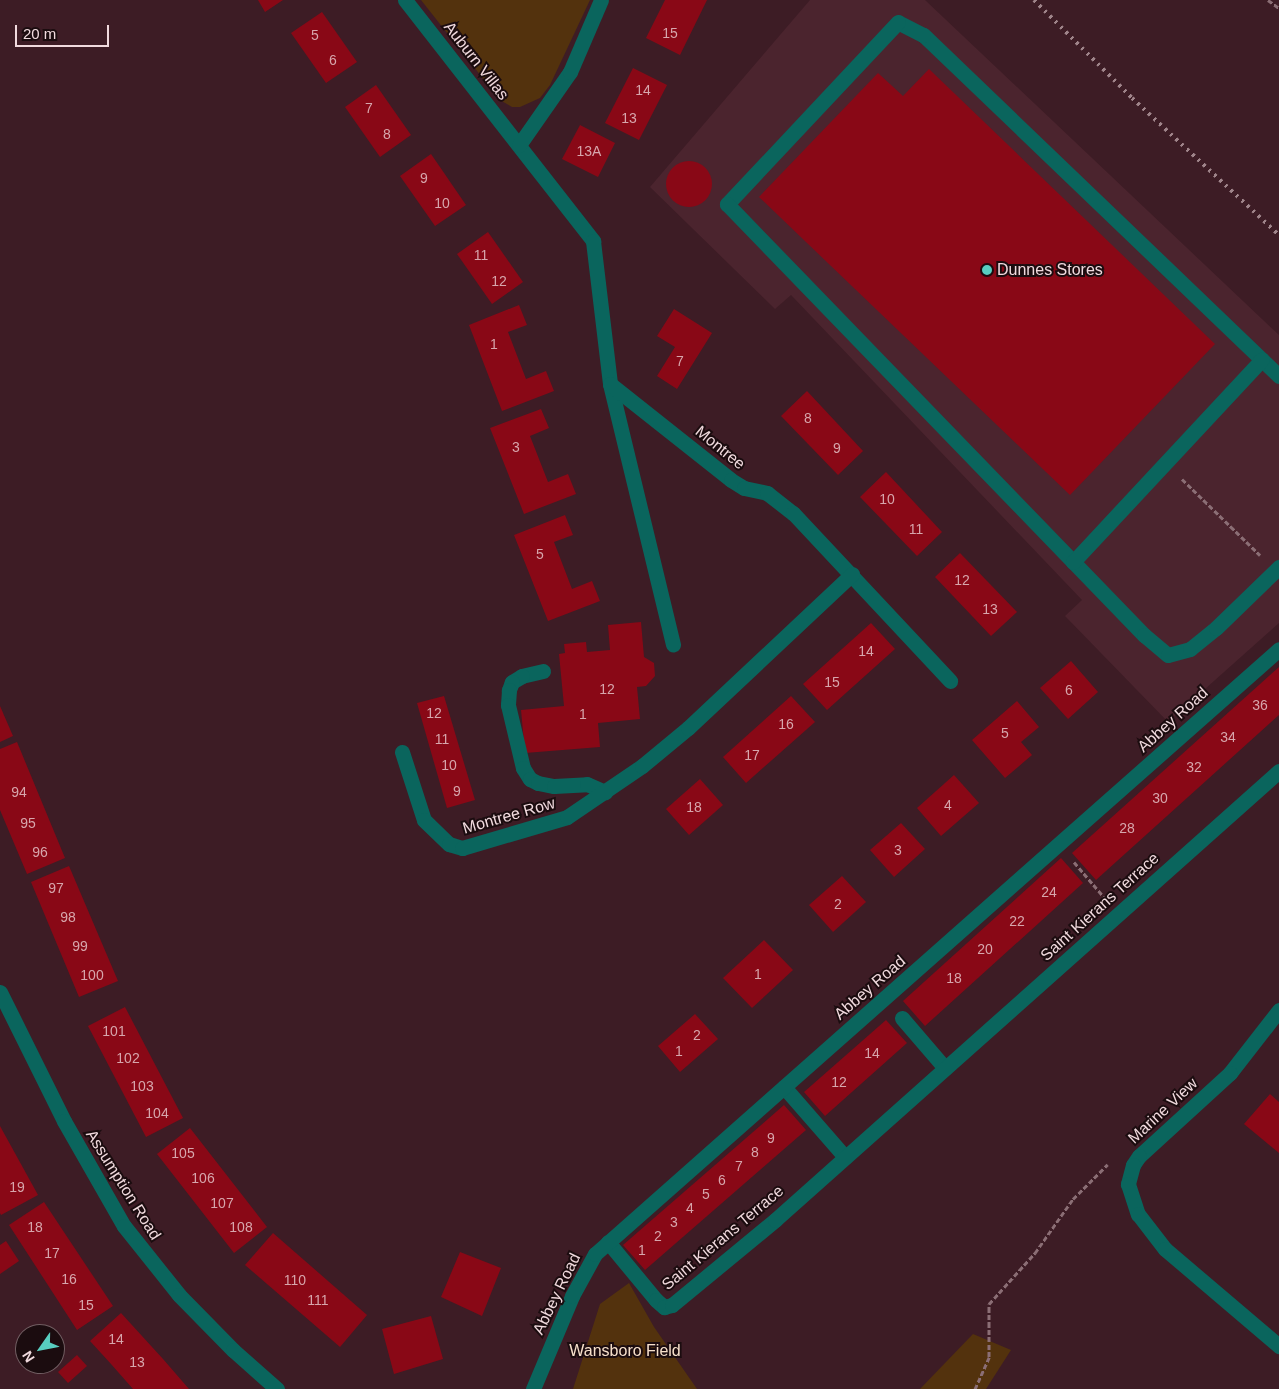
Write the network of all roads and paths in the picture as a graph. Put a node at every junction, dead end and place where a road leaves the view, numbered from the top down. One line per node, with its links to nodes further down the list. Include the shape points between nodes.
1 (405, 0): 5 (street, Auburn Villas)
2 (600, 0): 5 (street, via 570,72)
3 (1268, 0): 4 (path)
4 (1279, 8)
5 (519, 145): 8 (street, Auburn Villas, via 593,241)
6 (1262, 359): 7 (street); 9 (street); 10 (street, via 923,35 898,22 727,204)
7 (1279, 376)
8 (610, 384): 12 (street, Montree, via 730,480 778,500 816,534); 14 (street)
9 (1166, 463): 10 (street); 13 (path, via 1262,557)
10 (1073, 562): 13 (street, via 1168,655 1190,649)
11 (1279, 567): 13 (street)
12 (852, 574): 17 (street, Montree); 20 (street, Montree Row, via 752,672 642,766)
13 (1267, 579)
14 (673, 645)
15 (1279, 649): 21 (street, Abbey Road)
16 (543, 670): 20 (street, via 522,676 512,682 509,690 508,705 523,768 530,779 538,783 554,786 587,784)
17 (950, 681)
18 (402, 752): 20 (street, Montree Row, via 424,820 440,838 462,848 567,817)
19 (1279, 771): 22 (street, Saint Kierans Terrace)
20 (605, 792)
21 (1058, 845): 22 (path); 27 (street, Abbey Road)
22 (1119, 913): 26 (street, Saint Kierans Terrace)
23 (0, 992): 32 (street, Assumption Road, via 64,1121 124,1226 179,1295)
24 (1279, 1010): 31 (street, Marine View, via 1230,1073 1139,1156 1128,1184 1138,1214 1165,1249)
25 (902, 1018): 26 (street)
26 (945, 1068): 28 (street, Saint Kierans Terrace)
27 (784, 1087): 28 (street); 30 (street, Abbey Road)
28 (845, 1156): 30 (street, Saint Kierans Terrace, via 672,1305 664,1306 656,1300)
29 (1114, 1158): 34 (path, via 1073,1199 1035,1254 989,1304 989,1356)
30 (608, 1242): 33 (street, Abbey Road, via 595,1254 572,1296)
31 (1279, 1346)
32 (277, 1389)
33 (534, 1389)
34 (975, 1389)

